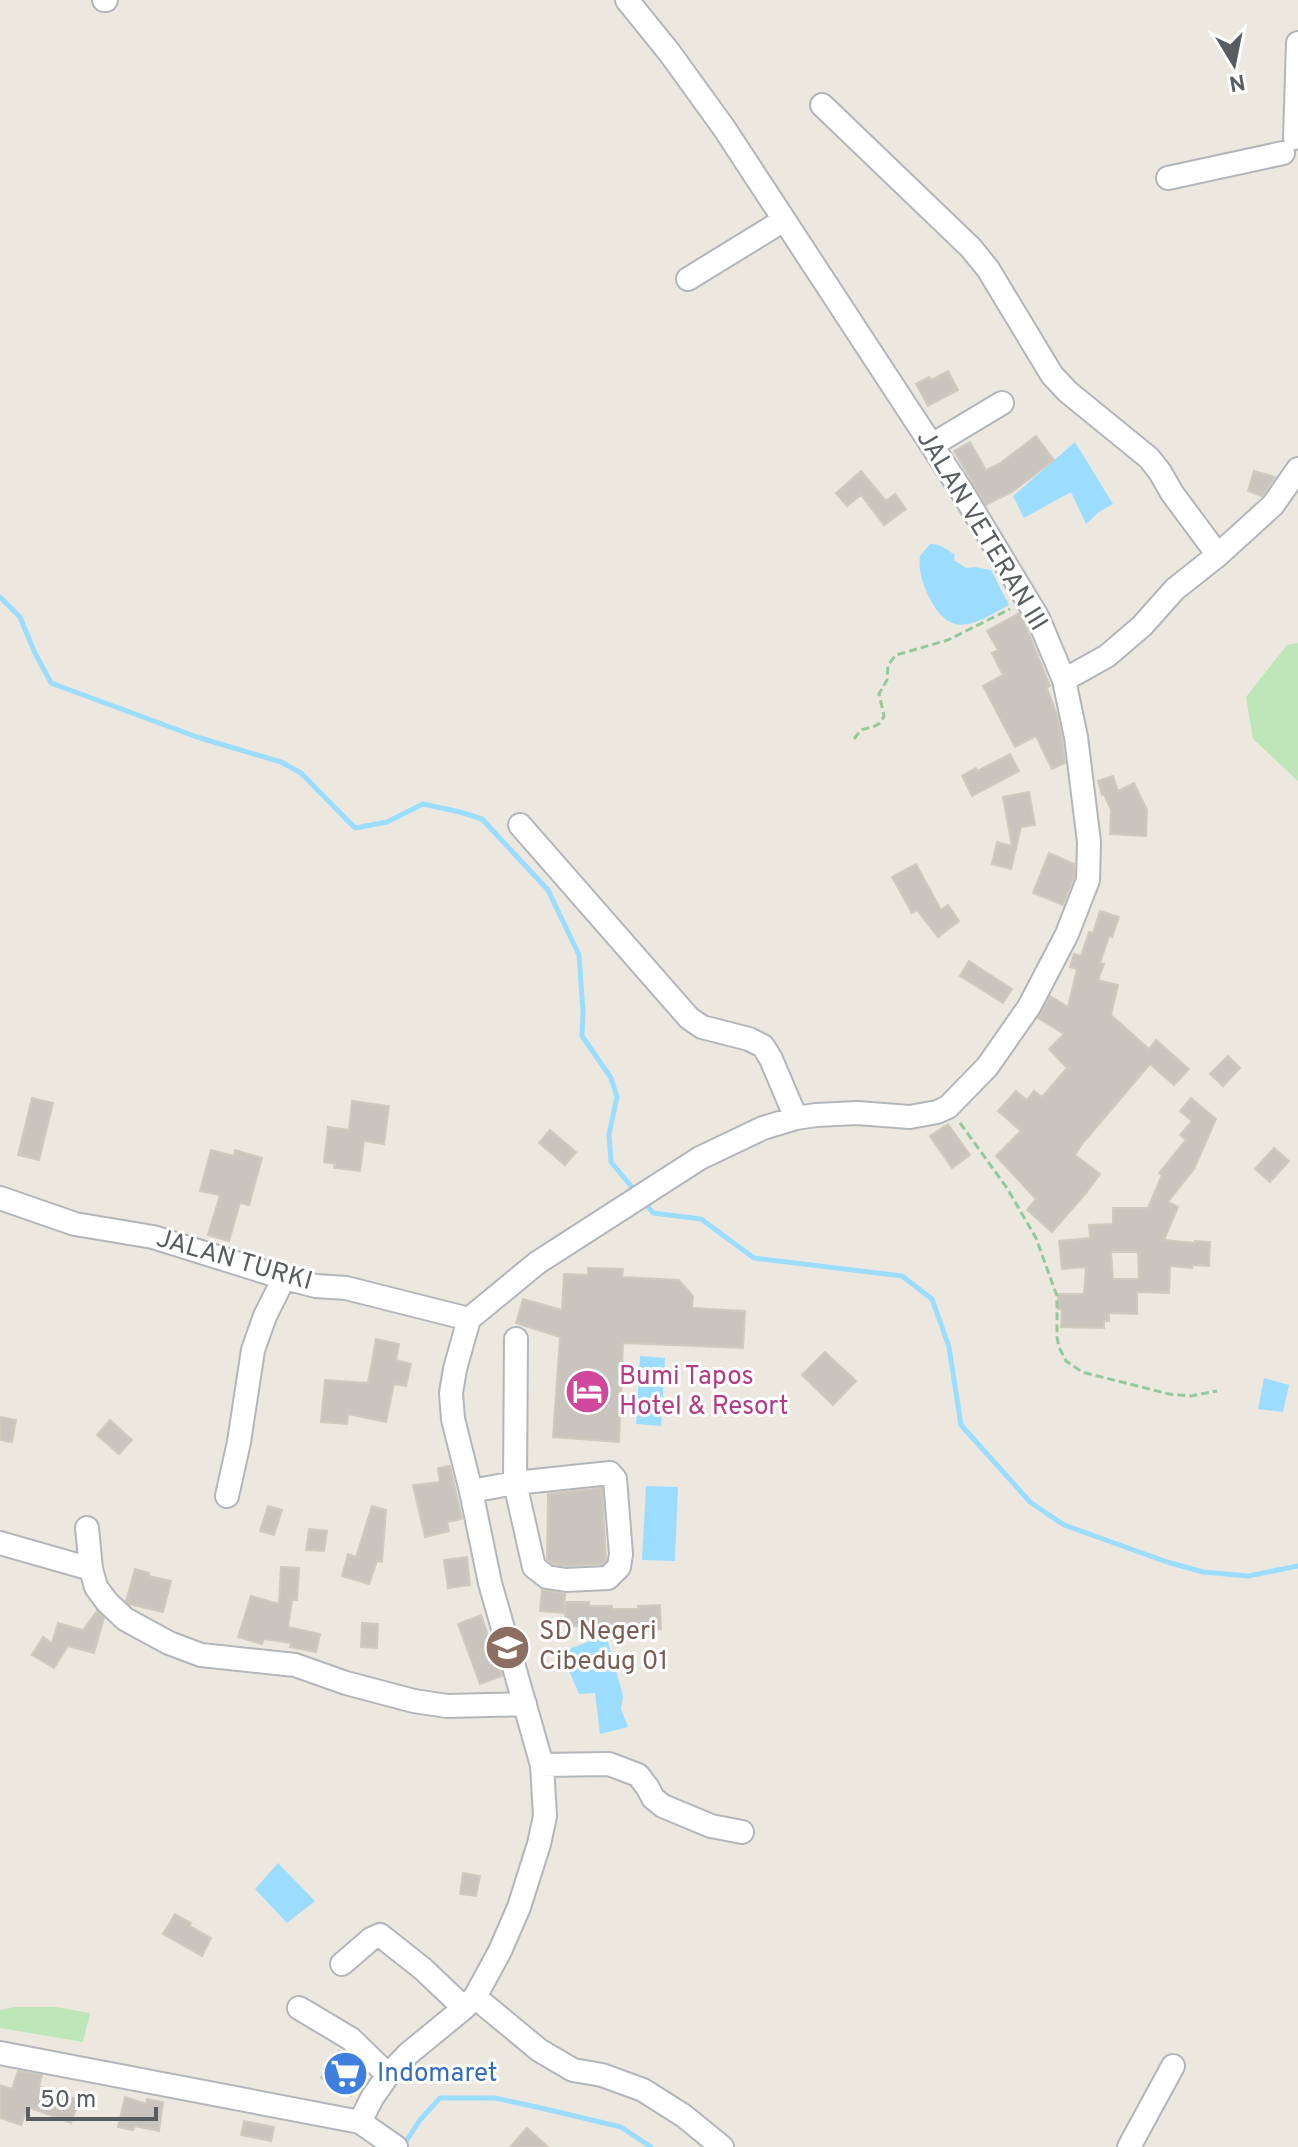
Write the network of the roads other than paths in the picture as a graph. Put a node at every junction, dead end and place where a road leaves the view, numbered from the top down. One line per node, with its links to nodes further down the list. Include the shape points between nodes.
1 (627, 0): 6 (street, JALAN VETERAN III, via 724,128)
2 (1298, 43): 4 (street)
3 (822, 105): 11 (street, via 971,248 1052,375 1149,458)
4 (1294, 149): 5 (street)
5 (1168, 178)
6 (784, 220): 7 (street); 9 (street, JALAN VETERAN III)
7 (688, 279)
8 (1002, 403): 9 (street)
9 (932, 445): 12 (street, JALAN VETERAN III, via 1038,618)
10 (1298, 469): 11 (street, via 1273,505)
11 (1218, 555): 12 (street, via 1107,656)
12 (1064, 680): 14 (street, JALAN VETERAN III, via 1089,842 1088,880 1029,1007 987,1067 948,1107 910,1117 857,1113)
13 (520, 825): 14 (street, via 689,1018 763,1046)
14 (796, 1118): 17 (street, via 718,1148 537,1263)
15 (0, 1198): 16 (street, JALAN TURKI, via 75,1224 153,1237)
16 (284, 1278): 17 (street, JALAN TURKI); 21 (street, via 253,1350)
17 (469, 1319): 20 (street, via 451,1393)
18 (516, 1339): 19 (street)
19 (515, 1483): 19 (street, via 534,1567 547,1577 566,1580 608,1578 614,1573 621,1554 615,1479 610,1473); 20 (street)
20 (471, 1491): 25 (street, via 490,1583)
21 (227, 1496)
22 (87, 1528): 24 (street)
23 (0, 1543): 24 (street)
24 (91, 1569): 25 (street, via 96,1587 125,1619 201,1655 295,1665 346,1683 447,1706)
25 (525, 1704): 26 (street)
26 (542, 1765): 27 (street, via 609,1764 638,1775 663,1806); 29 (street, via 545,1816 539,1844 511,1928)
27 (742, 1832)
28 (342, 1964): 29 (street, via 380,1935)
29 (470, 2003): 33 (street); 36 (street, via 573,2070 643,2090)
30 (299, 2008): 33 (street, via 351,2039)
31 (0, 2053): 34 (street)
32 (1173, 2066): 37 (street)
33 (388, 2075): 34 (street)
34 (360, 2122): 35 (street)
35 (396, 2147)
36 (722, 2147)
37 (1129, 2147)

